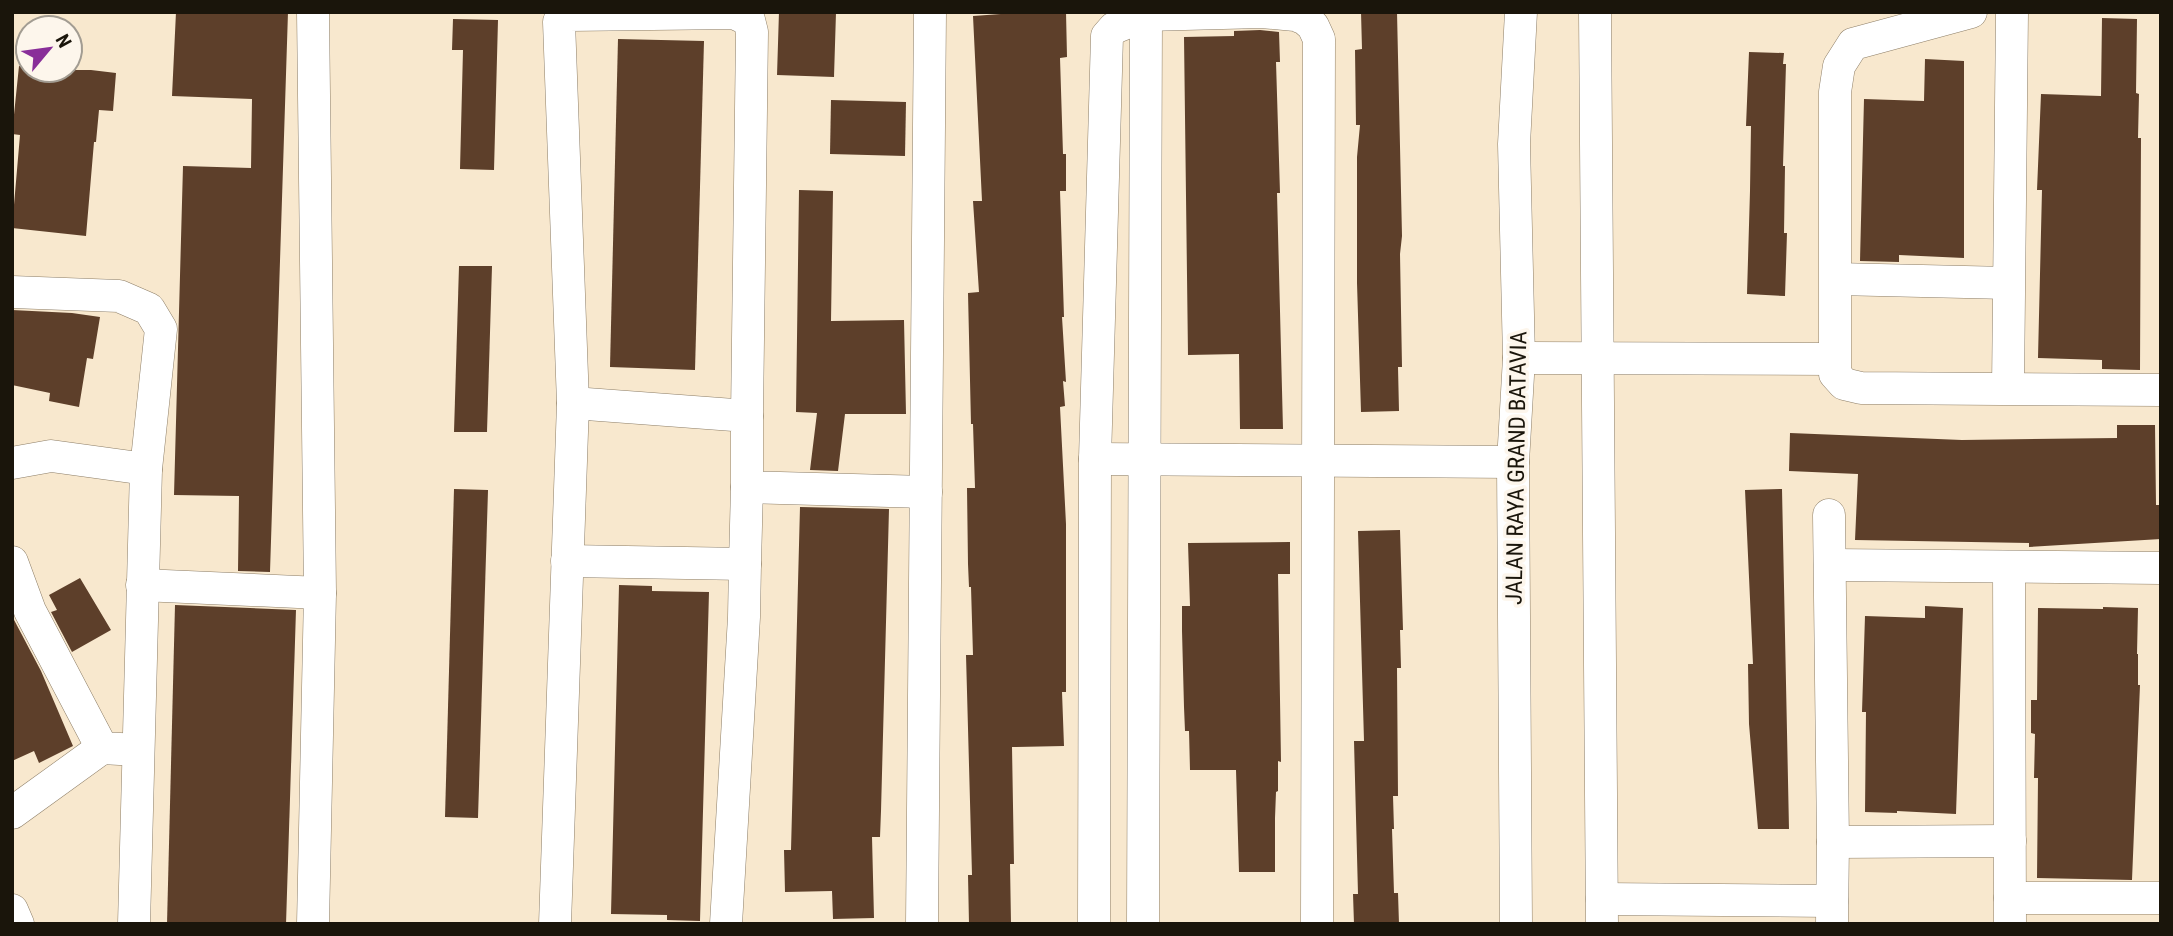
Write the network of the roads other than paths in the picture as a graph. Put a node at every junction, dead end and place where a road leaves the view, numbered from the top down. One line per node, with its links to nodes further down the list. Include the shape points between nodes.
1 (313, 12): 34 (street)
2 (930, 12): 25 (street)
3 (1521, 12): 11 (street, JALAN RAYA GRAND BATAVIA, via 1514,144)
4 (1594, 12): 12 (street)
5 (1970, 12): 8 (street, via 1853,44 1839,66 1835,92)
6 (2011, 12): 9 (street)
7 (1146, 15): 18 (street, via 1107,36); 19 (street); 20 (street, via 1295,15 1313,26 1319,39)
8 (1836, 279): 9 (street); 13 (street)
9 (2008, 283): 14 (street)
10 (12, 292): 23 (street, via 119,296 154,315 161,334)
11 (1519, 358): 12 (street); 21 (street, JALAN RAYA GRAND BATAVIA)
12 (1596, 358): 13 (street); 43 (street)
13 (1834, 359): 14 (street, via 1838,379 1851,386)
14 (2008, 388): 15 (street)
15 (2161, 390)
16 (573, 403): 17 (street); 17 (street, via 559,22 569,15 734,13 749,20 752,32); 27 (street)
17 (747, 416): 24 (street)
18 (1095, 459): 19 (street); 52 (street)
19 (1144, 459): 20 (street); 53 (street)
20 (1318, 460): 21 (street); 54 (street)
21 (1513, 462): 55 (street, JALAN RAYA GRAND BATAVIA)
22 (12, 463): 23 (street, via 51,456)
23 (146, 468): 33 (street)
24 (747, 487): 25 (street); 29 (street)
25 (926, 492): 51 (street)
26 (1829, 514): 30 (street)
27 (567, 561): 29 (street); 49 (street)
28 (12, 562): 35 (street)
29 (745, 564): 50 (street)
30 (1830, 565): 31 (street); 40 (street)
31 (2009, 567): 32 (street); 39 (street)
32 (2161, 568)
33 (142, 584): 34 (street); 37 (street)
34 (320, 593): 48 (street)
35 (21, 615): 36 (street)
36 (102, 748): 37 (street); 38 (street)
37 (138, 750): 47 (street)
38 (12, 813)
39 (2010, 841): 40 (street); 44 (street)
40 (1833, 842): 45 (street)
41 (2161, 898): 44 (street)
42 (12, 910): 46 (street)
43 (1602, 911): 45 (street)
44 (2010, 911)
45 (1832, 912)
46 (18, 924)
47 (134, 924)
48 (313, 924)
49 (555, 924)
50 (726, 924)
51 (922, 924)
52 (1094, 924)
53 (1143, 924)
54 (1317, 924)
55 (1516, 924)

